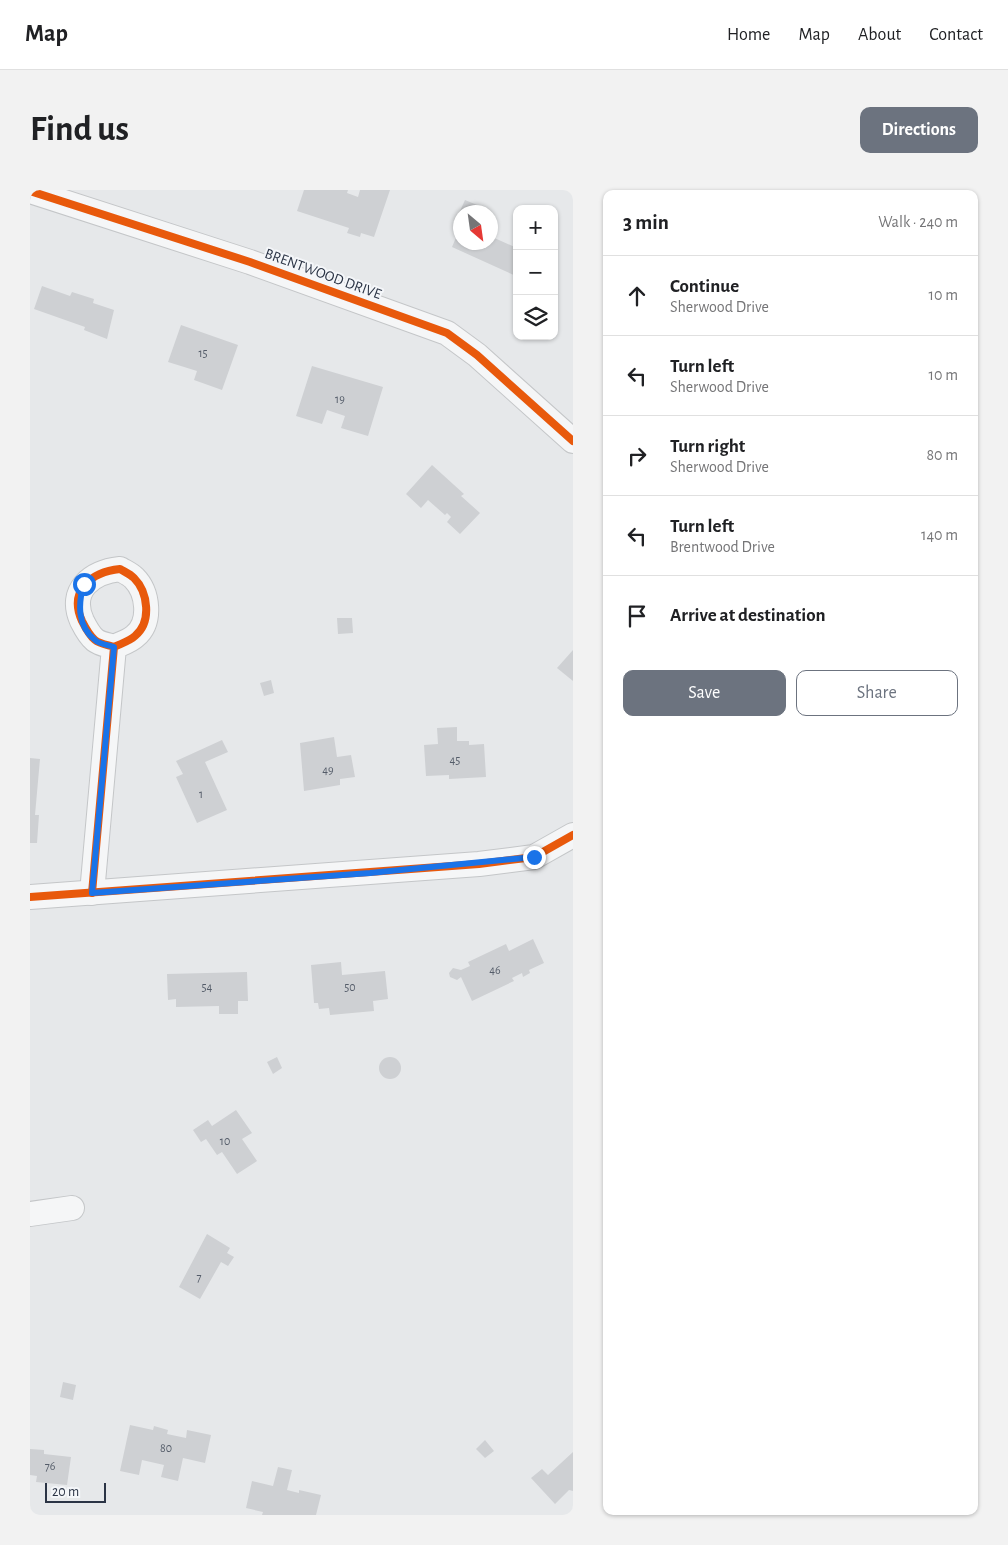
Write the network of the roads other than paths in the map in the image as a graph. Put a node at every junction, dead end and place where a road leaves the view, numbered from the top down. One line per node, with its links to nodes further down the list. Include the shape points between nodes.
1 (30, 191): 2 (street, BRENTWOOD DRIVE, via 250,262 447,334 477,355)
2 (573, 441)
3 (114, 647): 5 (street)
4 (573, 835): 5 (street, via 534,857 479,864)
5 (92, 893): 6 (street)
6 (30, 897)
7 (72, 1208): 8 (street)
8 (30, 1214)

